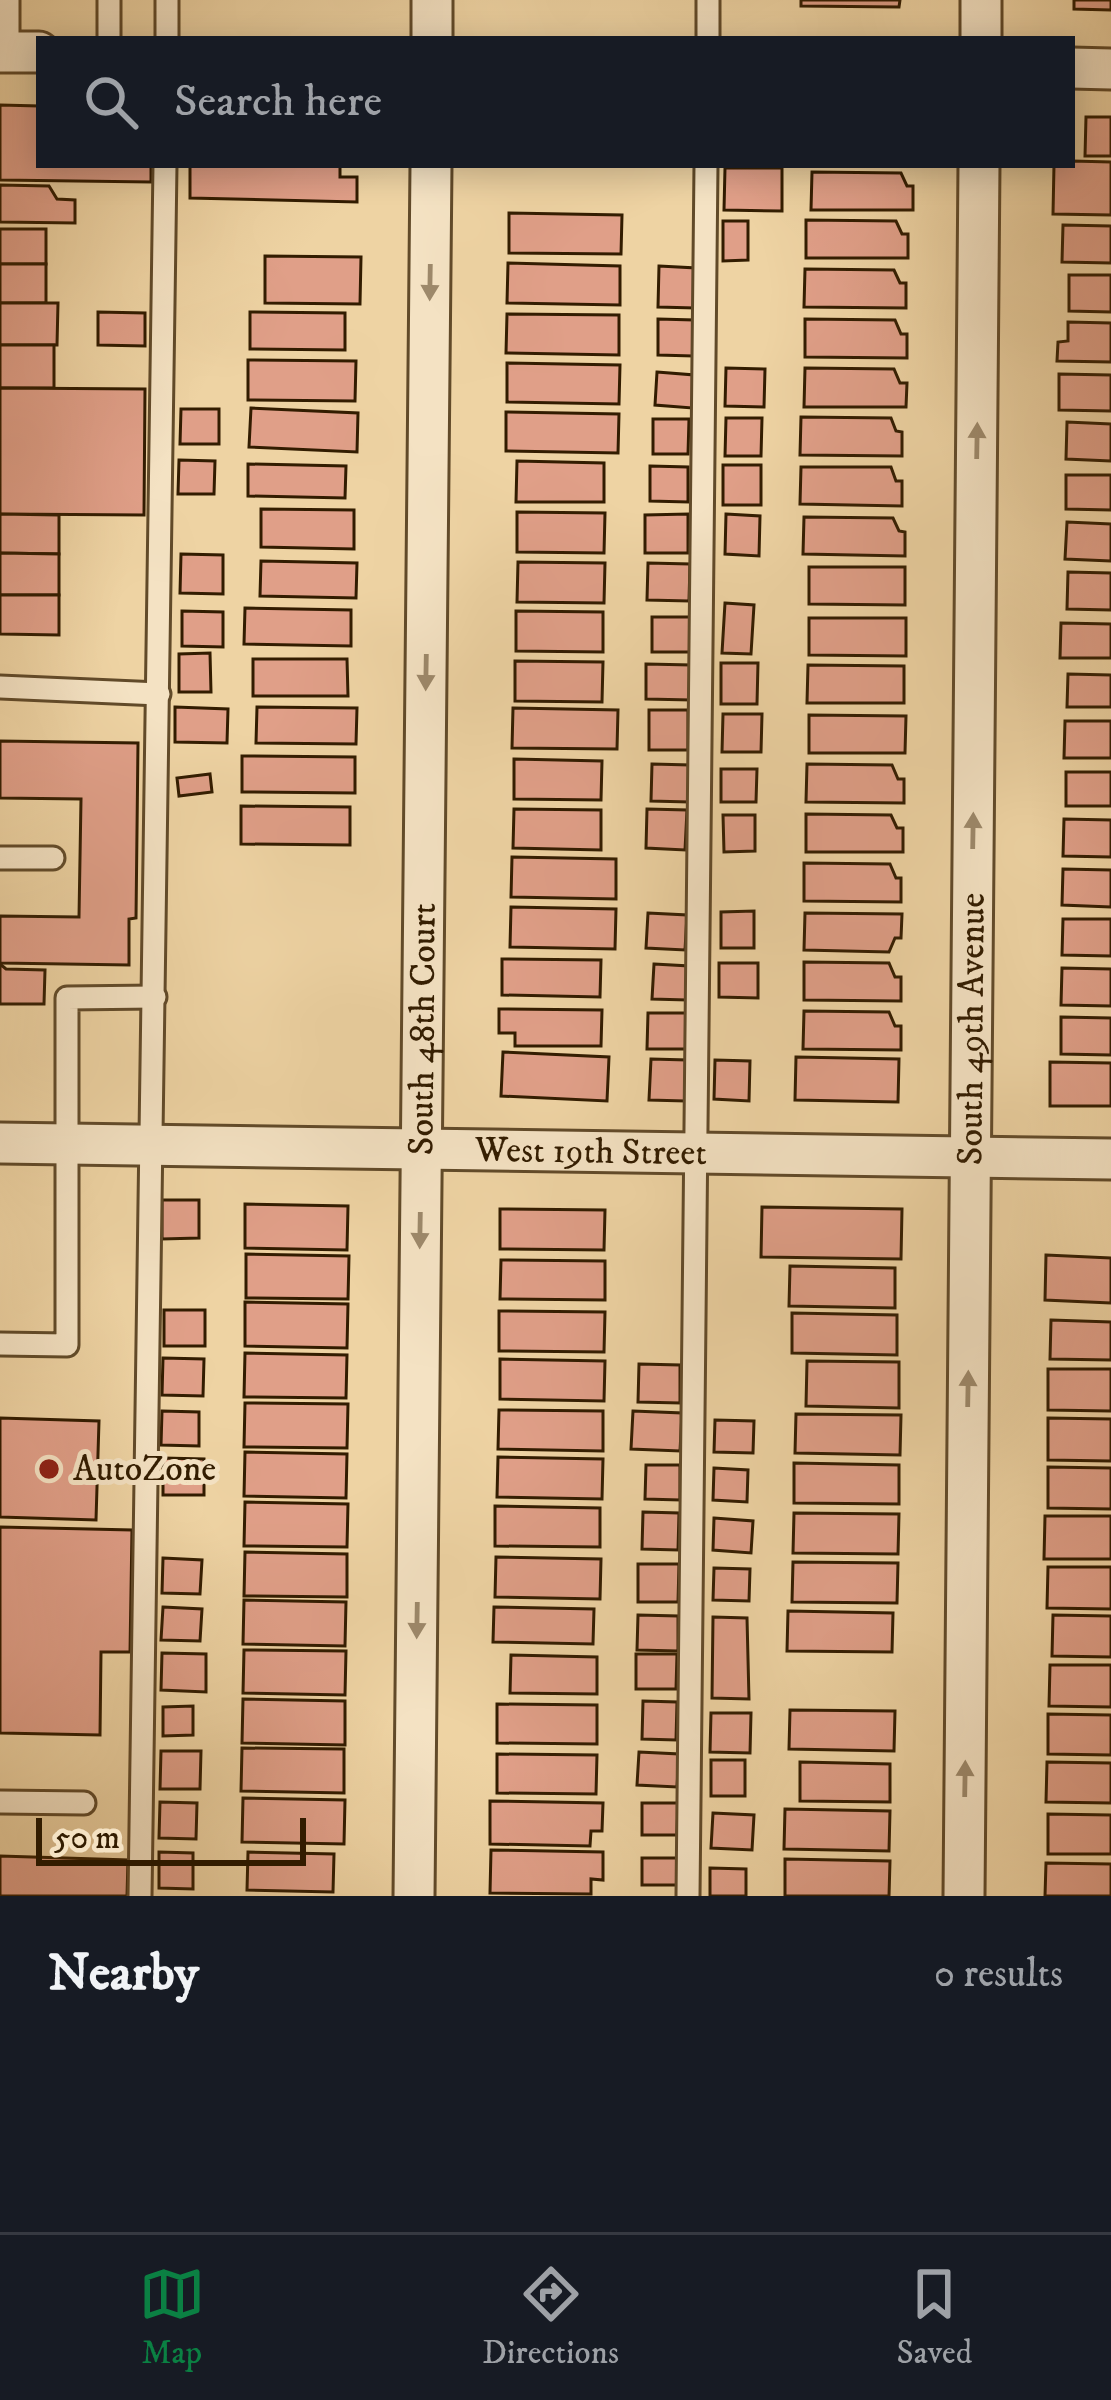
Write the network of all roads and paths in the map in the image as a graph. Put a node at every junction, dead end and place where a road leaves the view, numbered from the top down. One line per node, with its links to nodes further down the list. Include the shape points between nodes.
1 (8, 0): 12 (lane)
2 (109, 0): 7 (lane)
3 (167, 0): 8 (lane)
4 (432, 0): 9 (street)
5 (708, 0): 10 (lane)
6 (981, 0): 11 (street)
7 (109, 36)
8 (166, 36)
9 (432, 36)
10 (708, 36)
11 (981, 36)
12 (16, 52)
13 (1075, 68): 14 (street)
14 (1111, 69)
15 (165, 168): 20 (lane)
16 (430, 168): 27 (street, South 48th Court, one-way to 27)
17 (706, 168): 28 (lane)
18 (980, 168): 29 (street, South 49th Avenue, one-way to 18)
19 (0, 687): 20 (lane)
20 (159, 694): 23 (lane)
21 (0, 858): 22 (lane)
22 (53, 858)
23 (155, 997): 25 (lane, via 67,998); 26 (lane)
24 (0, 1143): 25 (street, West 19th Street)
25 (69, 1144): 26 (street, West 19th Street); 31 (lane, via 67,1345)
26 (154, 1145): 27 (street, West 19th Street); 34 (lane)
27 (421, 1149): 28 (street, West 19th Street); 35 (street, South 48th Court, one-way to 35)
28 (696, 1154): 29 (street, West 19th Street); 36 (lane)
29 (970, 1157): 30 (street, West 19th Street); 37 (street, South 49th Avenue, one-way to 29)
30 (1111, 1159)
31 (0, 1344)
32 (0, 1802): 33 (lane)
33 (84, 1803)
34 (140, 1896)
35 (414, 1896)
36 (688, 1896)
37 (964, 1896)

